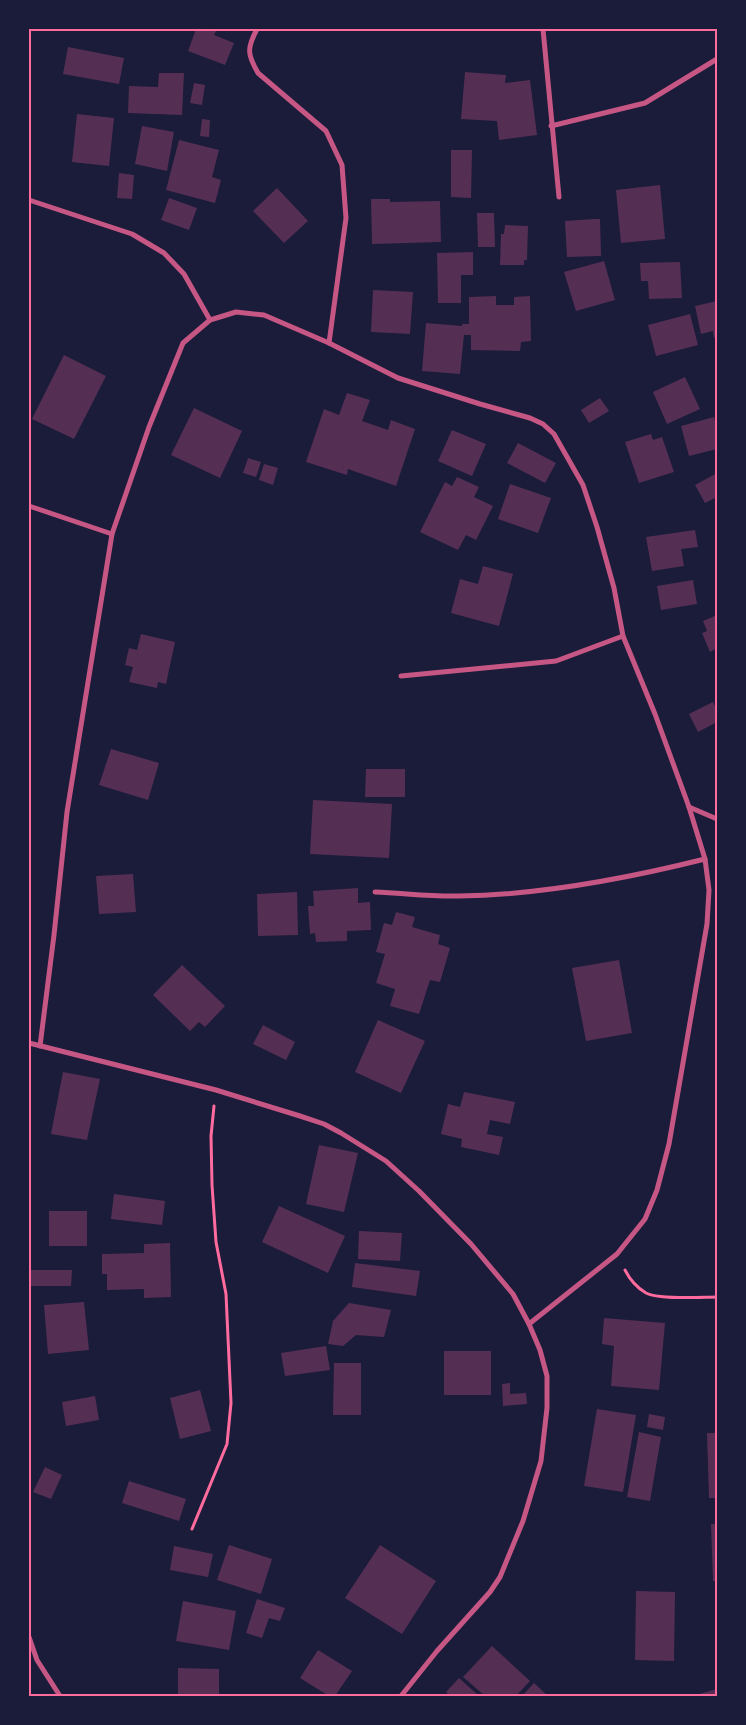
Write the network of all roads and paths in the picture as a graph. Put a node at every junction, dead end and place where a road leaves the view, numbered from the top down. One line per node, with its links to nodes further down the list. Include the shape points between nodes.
1 (257, 29): 8 (street, via 249,44 251,60 258,73 326,132 342,165 346,218)
2 (543, 29): 4 (street)
3 (717, 59): 4 (street, via 645,103)
4 (551, 126): 5 (street)
5 (559, 198)
6 (29, 200): 7 (street, via 132,234 164,253 184,274)
7 (210, 320): 8 (street, via 236,312 264,315); 10 (street, via 183,343 149,427)
8 (329, 343): 11 (street, via 398,378 530,418 554,434 583,485 614,588)
9 (29, 506): 10 (street)
10 (112, 534): 18 (street, via 67,812)
11 (623, 636): 12 (street, via 556,661); 13 (street)
12 (401, 676)
13 (689, 807): 14 (street); 15 (street)
14 (717, 819)
15 (705, 859): 16 (street, via 660,870 523,893 458,896); 20 (street, via 709,890 707,924 669,1144 657,1190 645,1219)
16 (375, 892)
17 (29, 1043): 18 (street)
18 (40, 1046): 19 (street)
19 (216, 1090): 22 (street, via 324,1124 386,1161 471,1244 513,1294); 23 (path, via 211,1136 212,1185 216,1242 226,1294 231,1403 227,1444)
20 (617, 1254): 21 (path, via 631,1282 647,1294); 22 (street)
21 (717, 1297)
22 (529, 1324): 26 (street, via 547,1376 547,1408 541,1462 523,1521 500,1577 490,1592)
23 (192, 1529)
24 (29, 1637): 25 (street, via 37,1660)
25 (60, 1696)
26 (401, 1696)

